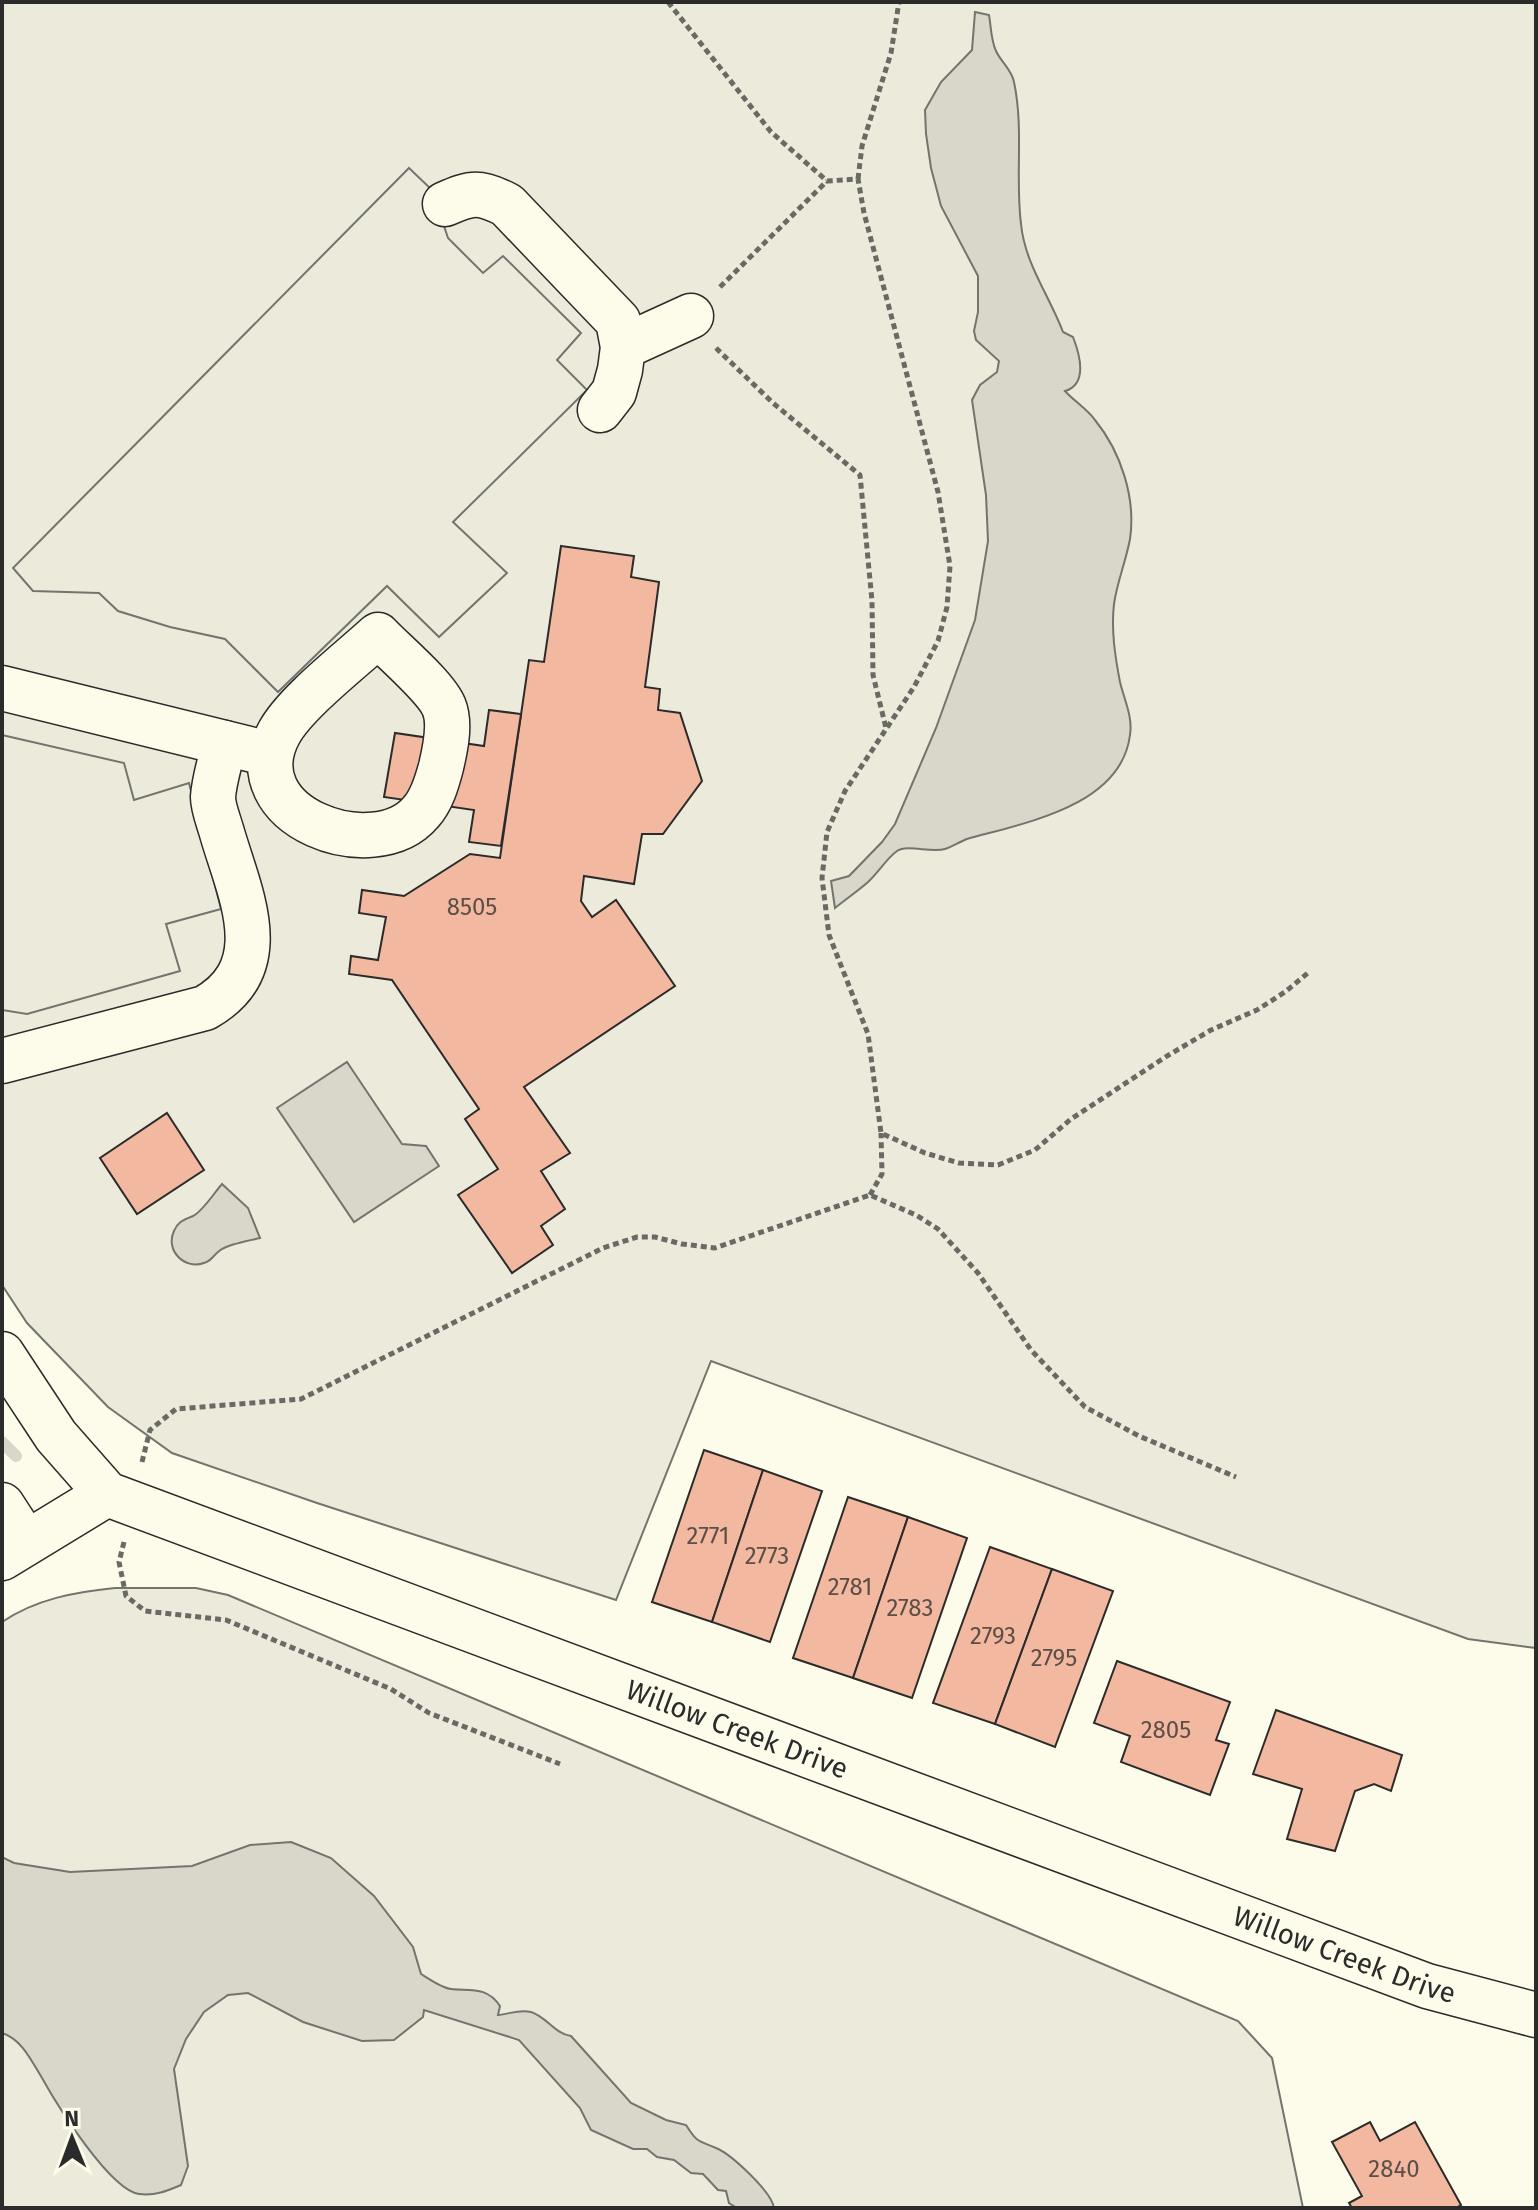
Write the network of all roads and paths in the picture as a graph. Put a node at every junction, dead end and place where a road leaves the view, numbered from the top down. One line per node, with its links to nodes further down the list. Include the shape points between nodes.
1 (668, 2): 4 (path, via 771,132)
2 (899, 2): 3 (path)
3 (858, 179): 4 (path); 10 (path, via 938,492 950,566 938,641)
4 (827, 181): 6 (path)
5 (445, 204): 7 (street, via 469,193 507,205 618,321)
6 (691, 316): 7 (street); 10 (path, via 721,356 860,475 873,675)
7 (623, 347): 8 (street, via 614,392)
8 (600, 410)
9 (2, 688): 11 (street)
10 (886, 728): 15 (path, via 845,791 827,832 822,878 829,935 868,1034)
11 (224, 743): 12 (street); 14 (street, via 213,799 245,914 246,961 237,982 205,1008)
12 (271, 755): 12 (street, via 280,797 312,824 375,835 400,829 421,813 431,796 444,753 444,707 378,635 289,717)
13 (1309, 972): 15 (path, via 1257,1010 1154,1064 1071,1119 1035,1150 998,1165 959,1163)
14 (2, 1061)
15 (881, 1133): 16 (path, via 882,1174)
16 (870, 1195): 18 (path, via 938,1229 978,1273 1031,1350 1085,1407); 19 (path, via 715,1248 637,1237 603,1248 301,1399 176,1409 150,1430)
17 (2, 1354): 19 (street, Willow Creek Drive, via 56,1436)
18 (1236, 1477)
19 (120, 1498): 21 (street); 22 (path, via 119,1562 126,1596 145,1611 226,1620 391,1689 429,1713); 23 (street, Willow Creek Drive, via 1427,1986)
20 (2, 1505): 21 (street)
21 (14, 1550)
22 (560, 1764)
23 (1536, 2015)

